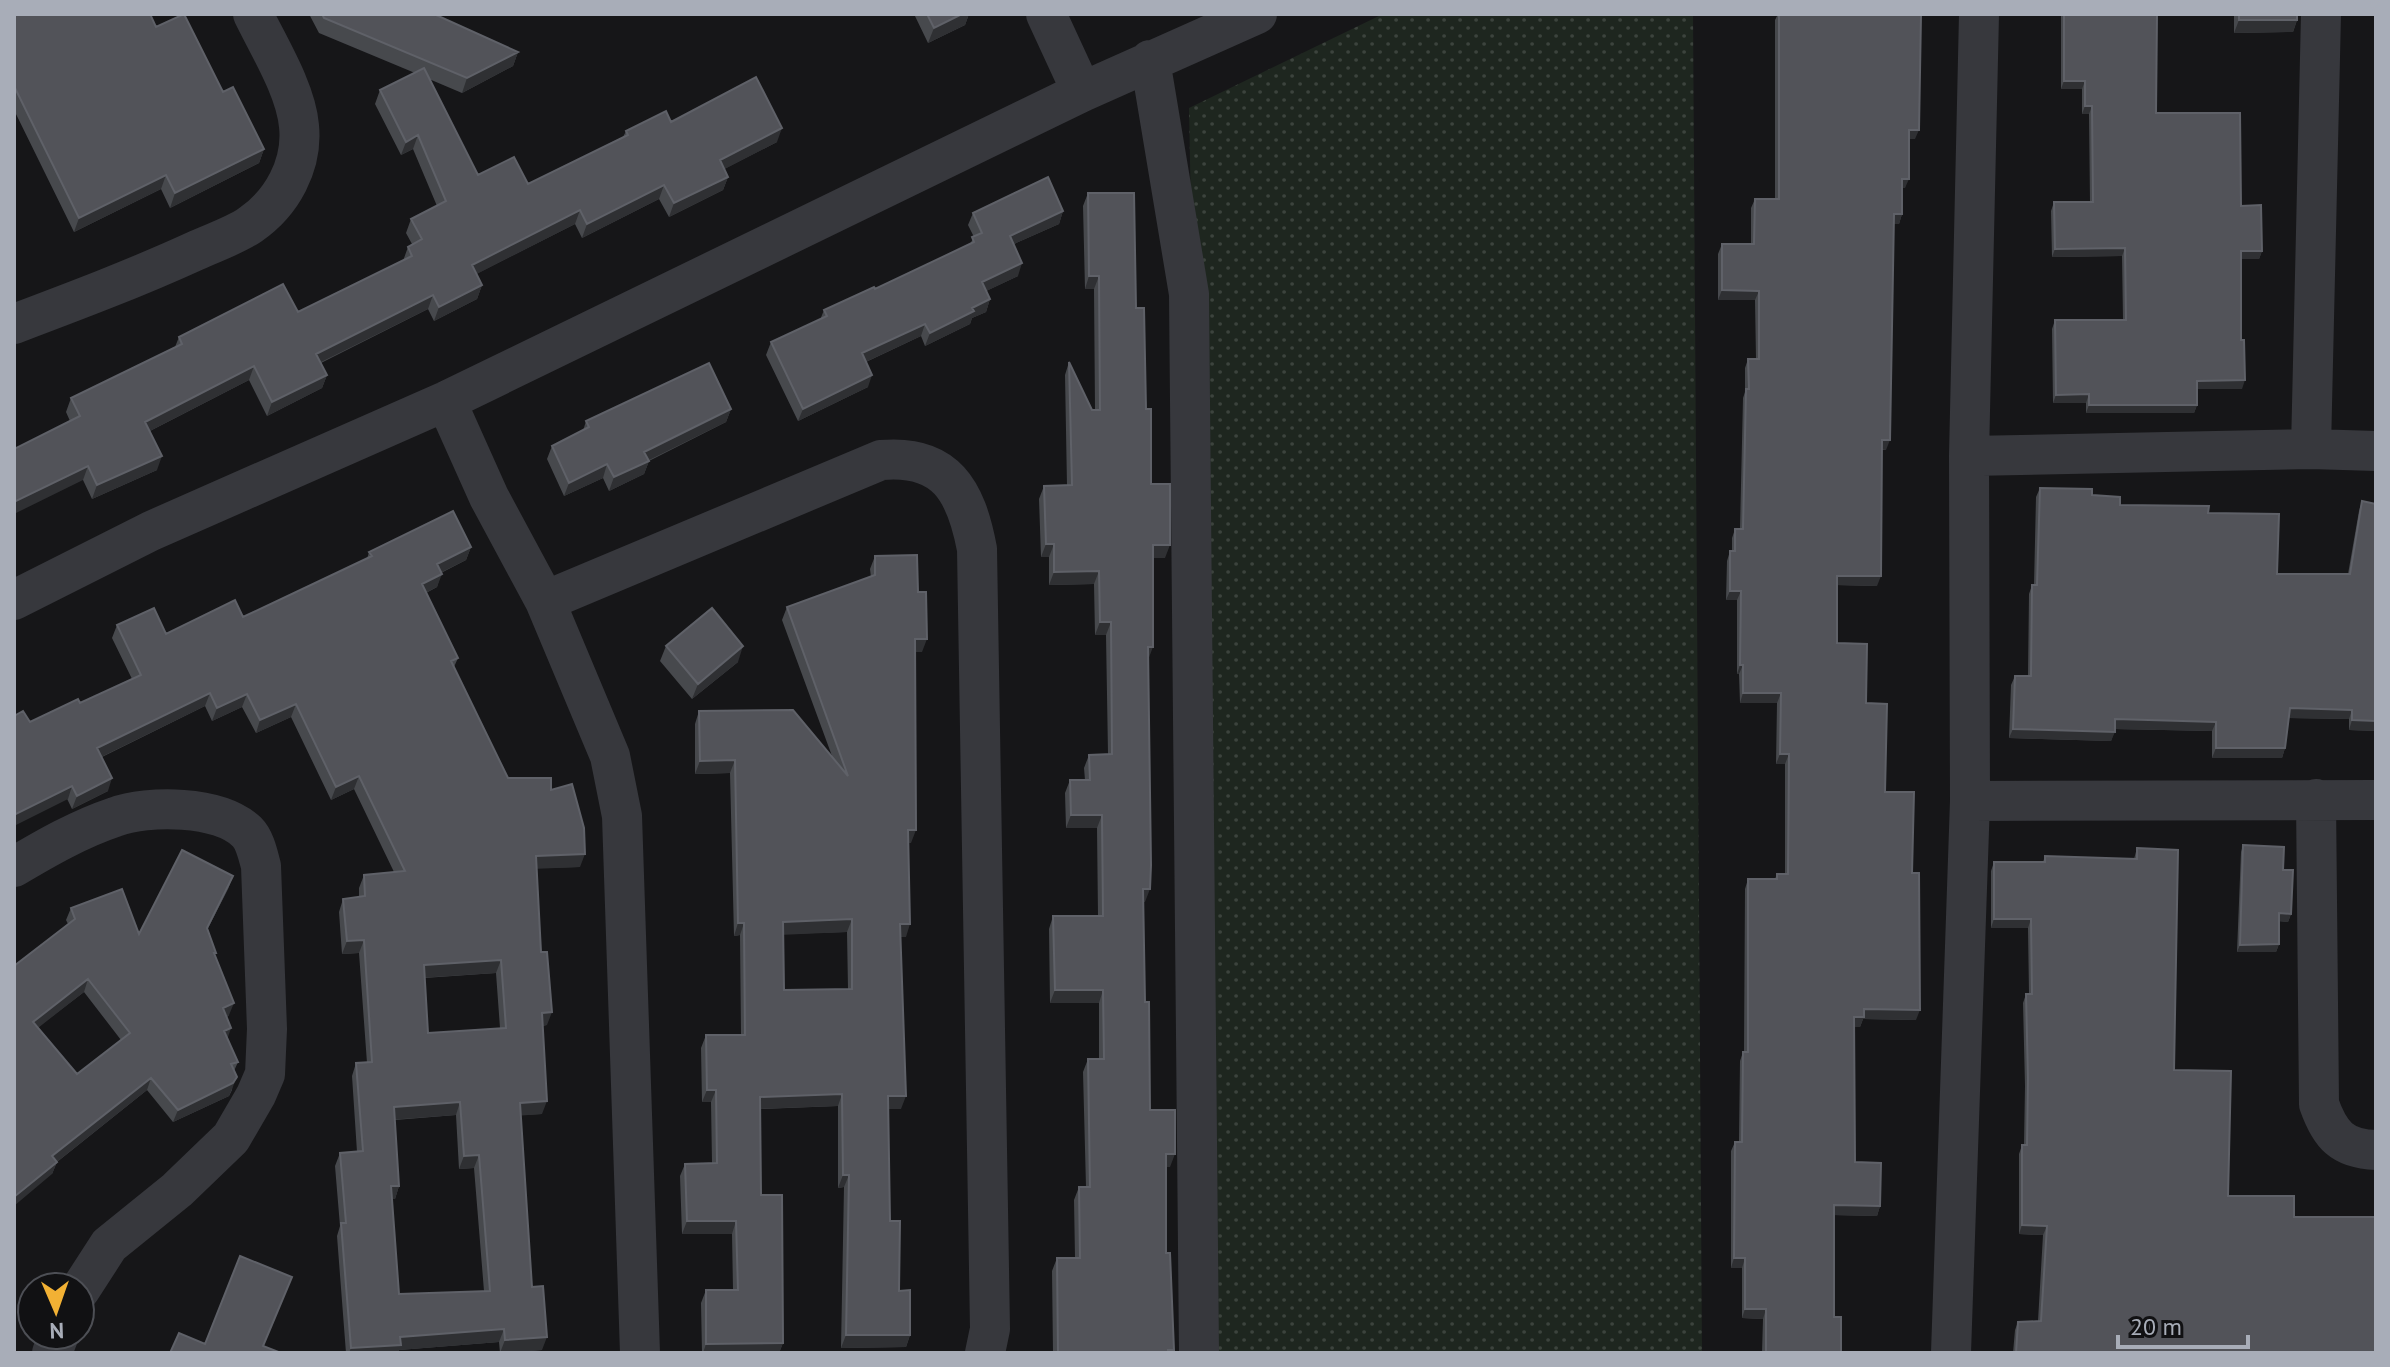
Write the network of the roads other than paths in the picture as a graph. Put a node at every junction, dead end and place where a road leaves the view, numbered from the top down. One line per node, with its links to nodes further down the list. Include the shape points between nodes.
1 (253, 14): 8 (street, via 297,108 297,153 283,193 250,225 138,277)
2 (1046, 14): 7 (street)
3 (1257, 14): 6 (street)
4 (1979, 14): 12 (street)
5 (2321, 14): 10 (street)
6 (1150, 60): 7 (street); 23 (street, via 1189,294)
7 (1082, 92): 9 (street)
8 (14, 324)
9 (446, 401): 13 (street, via 151,531); 14 (street, via 489,497)
10 (2311, 449): 11 (street); 12 (street)
11 (2376, 451)
12 (1969, 456): 17 (street)
13 (14, 600)
14 (545, 601): 21 (street, via 610,756 622,816); 22 (street, via 881,460 913,459 931,466 961,494 977,549 990,1329)
15 (2316, 799): 16 (street); 17 (street); 19 (street, via 2319,1104 2343,1142 2357,1150)
16 (2376, 800)
17 (1970, 801): 24 (street)
18 (14, 867): 20 (street, via 113,817 143,809 207,813 231,823 246,832 261,866 265,1074 231,1138 109,1245)
19 (2376, 1150)
20 (92, 1271)
21 (640, 1353)
22 (985, 1353)
23 (1199, 1353)
24 (1951, 1353)

